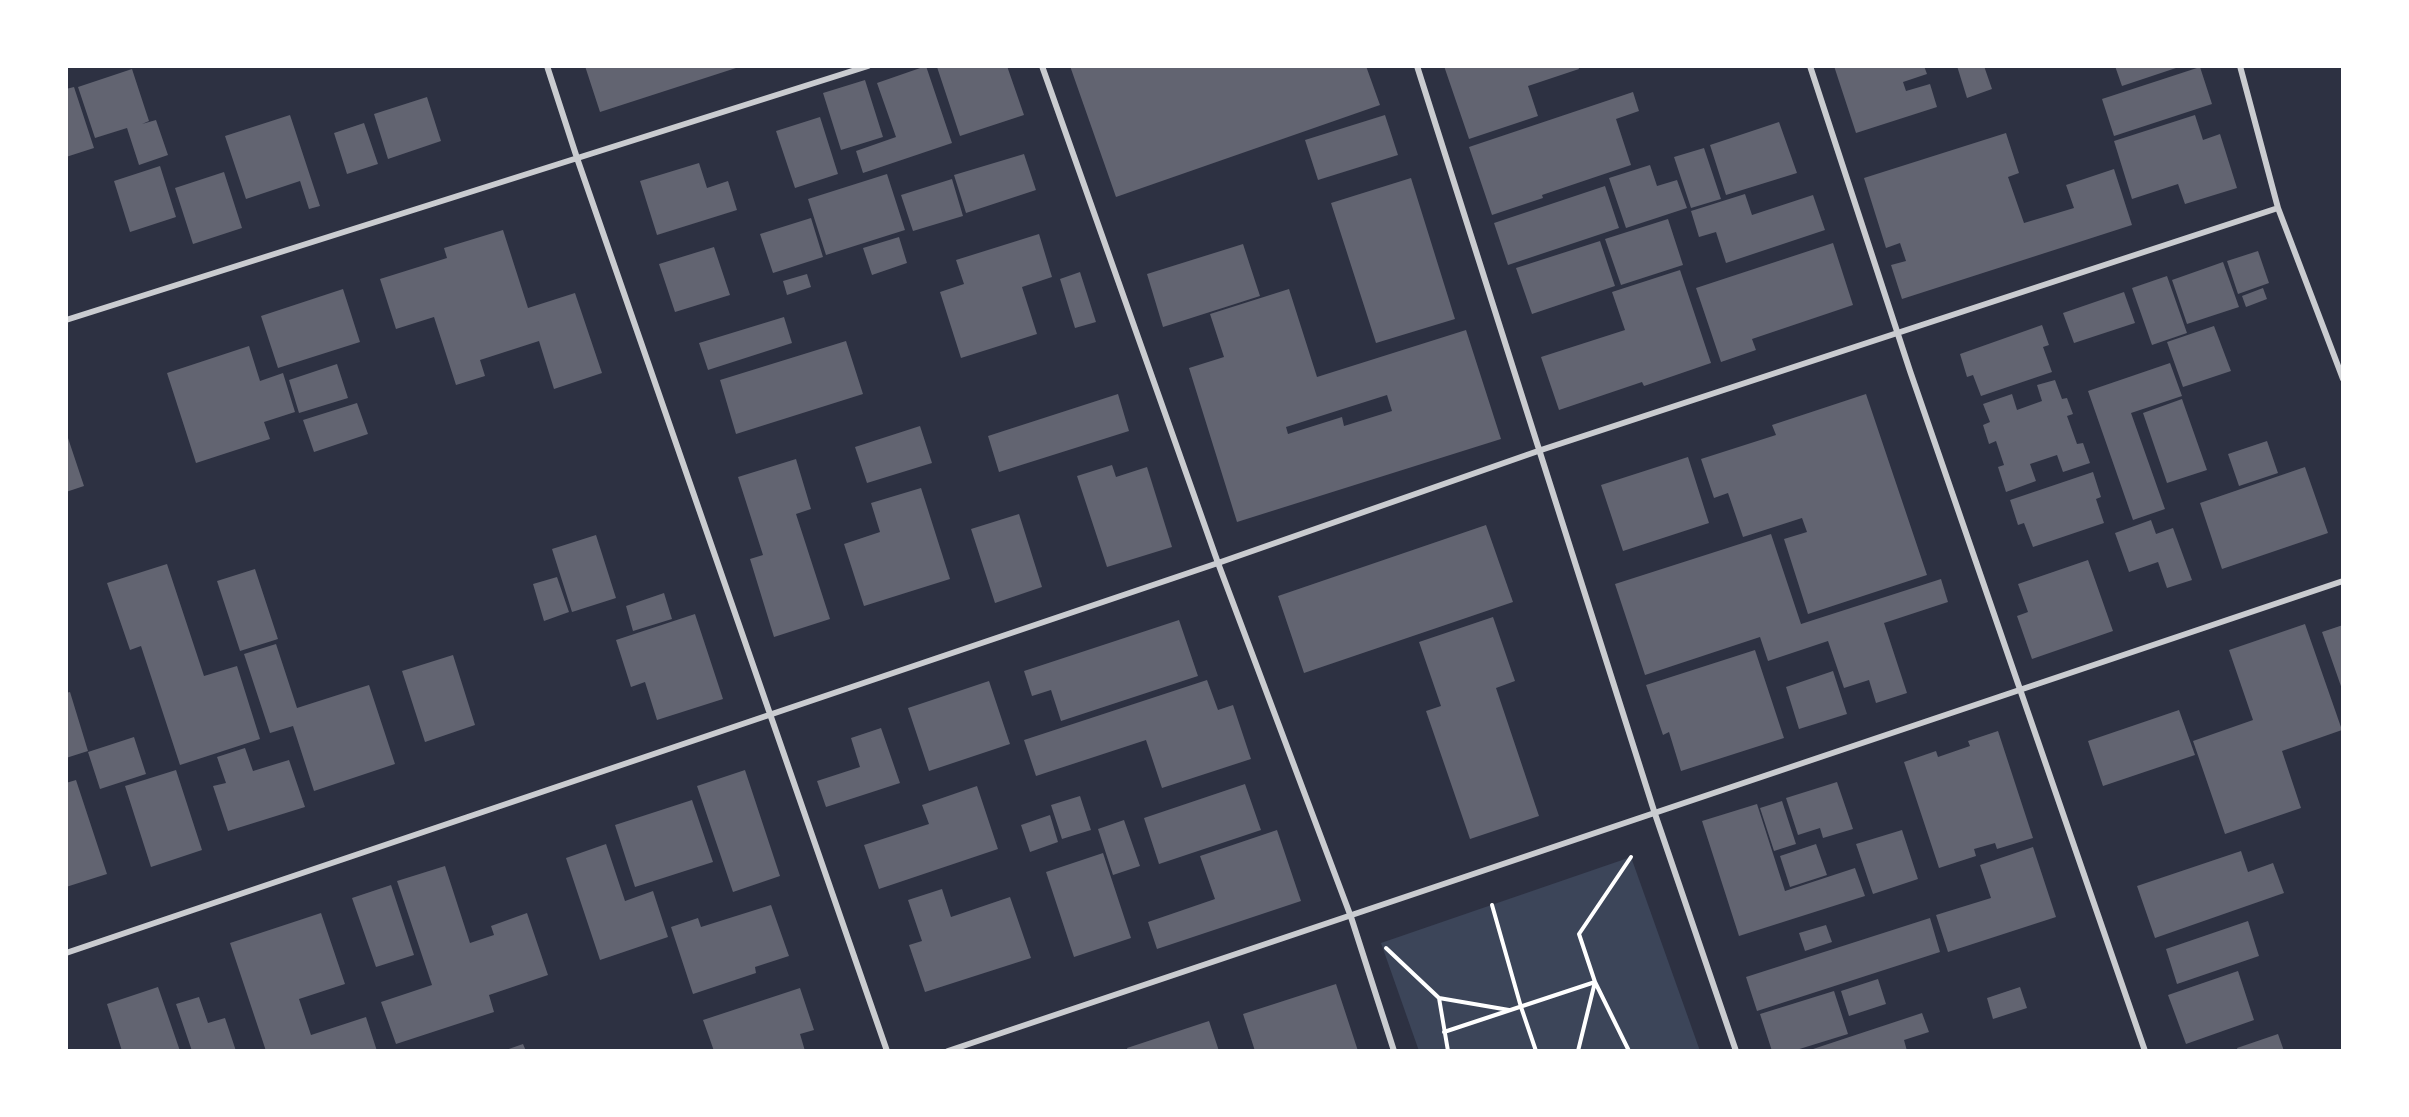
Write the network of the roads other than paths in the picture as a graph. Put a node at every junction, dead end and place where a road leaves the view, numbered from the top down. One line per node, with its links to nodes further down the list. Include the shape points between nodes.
1 (547, 66): 7 (street)
2 (868, 66): 7 (street)
3 (1041, 66): 13 (street)
4 (1417, 66): 12 (street)
5 (1810, 66): 10 (street)
6 (2240, 66): 8 (street)
7 (577, 158): 9 (street); 16 (street)
8 (2278, 207): 10 (street); 11 (street)
9 (66, 320)
10 (1897, 333): 12 (street); 15 (street)
11 (2343, 379)
12 (1541, 450): 13 (street); 17 (street)
13 (1218, 563): 16 (street); 18 (street)
14 (2343, 581): 15 (street)
15 (2019, 690): 17 (street); 24 (street)
16 (771, 715): 19 (street); 20 (street)
17 (1655, 814): 18 (street); 23 (street)
18 (1351, 917): 21 (street); 22 (street)
19 (66, 953)
20 (887, 1051)
21 (948, 1051)
22 (1394, 1051)
23 (1736, 1051)
24 (2145, 1051)

